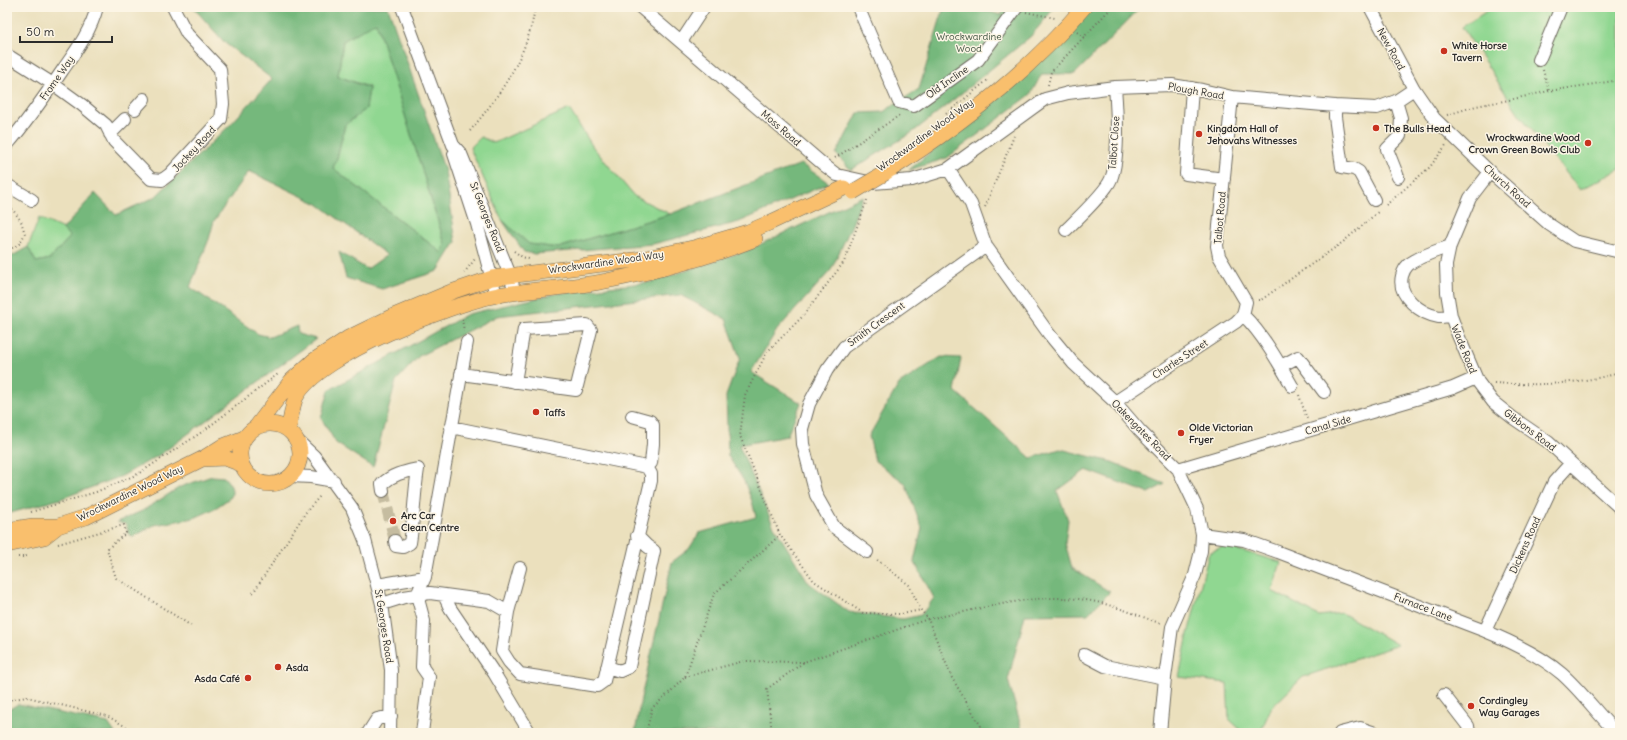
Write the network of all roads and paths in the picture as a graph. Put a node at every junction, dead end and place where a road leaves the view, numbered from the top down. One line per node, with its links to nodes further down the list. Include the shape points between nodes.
1 (97, 7): 20 (street, Frome Way, via 93,21)
2 (173, 7): 37 (street, Jockey Road, via 186,34 220,69 223,104 221,119 162,180 151,179)
3 (402, 7): 40 (street, St Georges Road)
4 (535, 7): 36 (path, via 527,42 515,68)
5 (640, 7): 15 (street, Moss Road)
6 (704, 7): 15 (street)
7 (858, 7): 29 (street, via 899,102)
8 (1072, 7): 14 (main road, Wrockwardine Wood Way)
9 (1084, 7): 44 (main road, Wrockwardine Wood Way, via 1068,26 993,95 917,153)
10 (1112, 7): 27 (path, via 1051,72)
11 (1370, 7): 23 (street, New Road)
12 (1561, 7): 17 (street)
13 (1016, 8): 14 (path); 29 (street, Old Incline, via 978,60)
14 (1056, 20): 44 (main road, Wrockwardine Wood Way, via 1016,64)
15 (680, 42): 41 (street, Moss Road)
16 (7, 55): 20 (street, Jockey Road)
17 (1540, 60): 24 (path)
18 (993, 76): 32 (path)
19 (1620, 80): 24 (path)
20 (53, 84): 37 (street, Jockey Road, via 106,125); 39 (street, Frome Way)
21 (1115, 87): 22 (street, Plough Road, via 1172,85); 27 (street, Plough Road, via 1068,93); 53 (street, Talbot Close, via 1117,124 1111,180)
22 (1192, 88): 25 (street, Plough Road); 46 (street, via 1186,174)
23 (1414, 89): 28 (street, Plough Road); 33 (street, Church Road)
24 (1550, 91): 33 (path, via 1476,106)
25 (1232, 97): 30 (street, Plough Road); 46 (street, Talbot Road)
26 (144, 99): 31 (street)
27 (1045, 99): 42 (street, Plough Road)
28 (1396, 101): 30 (street, Plough Road, via 1377,108); 45 (street, via 1401,118 1400,136 1387,149)
29 (914, 106): 41 (path)
30 (1335, 106): 51 (street, via 1342,167 1359,172)
31 (135, 109)
32 (940, 118)
33 (1434, 118): 38 (street, Church Road)
34 (125, 119): 37 (street)
35 (1017, 129): 52 (path)
36 (470, 131)
37 (110, 134)
38 (1453, 136): 43 (street, Church Road); 51 (path, via 1430,167)
39 (7, 145)
40 (454, 145): 62 (street, St Georges Road, via 461,154); 63 (street, St Georges Road, via 454,156)
41 (824, 165): 44 (street, Moss Road, via 837,175)
42 (948, 169): 44 (street, Moss Road, via 912,180); 54 (street, Oakengates Road, via 971,204)
43 (1490, 172): 55 (street, Wade Road, via 1470,198); 58 (street, Church Road, via 1550,225 1574,241)
44 (878, 176): 48 (main road, Wrockwardine Wood Way, bridge); 104 (path, via 844,262 802,317 767,352 745,395 740,436)
45 (1398, 177)
46 (1224, 179): 66 (street, Talbot Road, via 1217,246 1219,256)
47 (7, 185): 49 (street)
48 (848, 190): 62 (main road, Wrockwardine Wood Way, via 755,229 697,247 642,259); 64 (main road, Wrockwardine Wood Way, via 788,225 725,251 673,267 605,281)
49 (32, 200)
50 (7, 202): 57 (path, via 21,221 25,234 19,244)
51 (1379, 206): 66 (path, via 1344,242 1261,300)
52 (985, 207)
53 (1066, 230)
54 (986, 246): 79 (street, Oakengates Road, via 1049,334 1073,363); 109 (street, Smith Crescent, via 844,346 827,370 809,404 802,429 803,444 816,494 834,527)
55 (1450, 246): 68 (street, Wade Road, via 1446,265); 68 (street, Wade Road, via 1407,266 1401,281 1406,297 1417,306 1429,314)
56 (514, 250): 60 (path, via 522,257)
57 (7, 252)
58 (1620, 252)
59 (475, 255): 61 (path, via 476,258)
60 (534, 259)
61 (462, 274)
62 (510, 275): 63 (main road, Wrockwardine Wood Way); 64 (street, St Georges Road)
63 (492, 278): 65 (street, St Georges Road); 81 (main road, Wrockwardine Wood Way, via 451,292 348,338 313,361 291,381)
64 (515, 292): 65 (main road, Wrockwardine Wood Way)
65 (496, 295): 84 (main road, Wrockwardine Wood Way, via 410,323 355,349 323,369 296,398)
66 (1246, 302): 67 (street)
67 (1243, 315): 71 (street); 79 (street, Charles Street)
68 (1451, 316): 75 (street, Wade Road)
69 (462, 318): 70 (path)
70 (467, 342): 74 (street)
71 (1281, 366): 77 (street); 78 (street, via 1298,357)
72 (284, 370): 95 (path, via 202,432 138,474)
73 (1620, 373): 75 (path, via 1577,382 1552,384)
74 (461, 374): 76 (street); 82 (street)
75 (1477, 380): 83 (street, Canal Side); 87 (street, Gibbons Road, via 1493,402 1548,442)
76 (515, 382): 76 (street, via 524,330 587,325 591,330 576,390)
77 (1292, 386): 83 (path, via 1298,395)
78 (1324, 392)
79 (1115, 402): 90 (street, Oakengates Road)
80 (632, 416): 89 (street, via 650,421 653,425 651,463)
81 (256, 426): 84 (main road, via 278,424); 85 (main road)
82 (451, 427): 89 (street); 111 (street)
83 (1310, 430): 90 (street, Canal Side)
84 (293, 435): 91 (main road, via 300,453 298,466); 92 (street, St Georges Road)
85 (244, 438): 86 (main road, Wrockwardine Wood Way); 88 (main road, via 240,446)
86 (202, 458): 88 (main road, Wrockwardine Wood Way, via 225,458); 99 (main road, Wrockwardine Wood Way, via 86,517)
87 (1570, 463): 97 (street, Gibbons Road); 122 (street, Dickens Road, via 1554,482)
88 (241, 464): 91 (main road, via 250,477 263,484 277,483)
89 (647, 467): 105 (street, via 652,481)
90 (1178, 469): 103 (street, Oakengates Road, via 1197,509)
91 (290, 476): 92 (street)
92 (334, 481): 112 (street, St Georges Road, via 352,508 365,540)
93 (383, 491): 106 (street, via 382,484 389,478 418,469 410,543 403,547 396,546)
94 (320, 496): 113 (path, via 306,512)
95 (78, 498): 96 (path); 98 (path)
96 (80, 503)
97 (1619, 506)
98 (30, 512)
99 (58, 526): 101 (main road, Wrockwardine Wood Way); 107 (main road, Wrockwardine Wood Way, via 44,537)
100 (90, 527): 102 (path)
101 (7, 530)
102 (93, 534): 108 (path); 120 (path, via 124,525 126,533 107,549 116,578)
103 (1202, 534): 121 (street, Oakengates Road, via 1201,552 1195,575); 122 (street, Furnace Lane, via 1244,540)
104 (780, 535): 117 (path, via 814,581 863,613 902,614); 126 (path, via 714,594)
105 (638, 536): 125 (street); 125 (street, via 654,550 629,668 620,670)
106 (395, 541)
107 (7, 545)
108 (55, 545)
109 (867, 552): 117 (path, via 909,586)
110 (520, 568): 118 (street)
111 (425, 577): 112 (street); 114 (street)
112 (377, 585): 116 (street, St Georges Road)
113 (253, 593)
114 (417, 595): 115 (street); 116 (street); 134 (street, via 424,621 422,666 429,677)
115 (444, 595): 118 (street, via 489,600); 135 (street)
116 (382, 604): 130 (street, St Georges Road, via 391,670)
117 (921, 610): 119 (path)
118 (508, 612): 125 (street, via 502,651 520,674 597,686 604,681)
119 (928, 619): 121 (path, via 1042,598 1085,600 1118,608); 124 (path); 138 (path, via 952,678)
120 (193, 627)
121 (1172, 627): 127 (street, Oakengates Road)
122 (1485, 631): 143 (street, Furnace Lane, via 1517,645 1562,674)
123 (1084, 655): 127 (street, via 1105,666)
124 (804, 662): 126 (path, via 744,661); 137 (path, via 767,689)
125 (607, 667)
126 (685, 677): 136 (path, via 652,708)
127 (1165, 678): 139 (street, Oakengates Road)
128 (1444, 695): 142 (street, via 1468,726)
129 (7, 700): 131 (path, via 27,697 106,716 130,729)
130 (390, 716): 132 (street, via 377,719); 133 (street, St Georges Road)
131 (132, 733)
132 (368, 733)
133 (390, 733)
134 (422, 733)
135 (530, 733)
136 (646, 733)
137 (772, 733)
138 (985, 733)
139 (1160, 733)
140 (1340, 733): 141 (street, via 1360,728)
141 (1374, 733)
142 (1469, 733)
143 (1614, 733)

